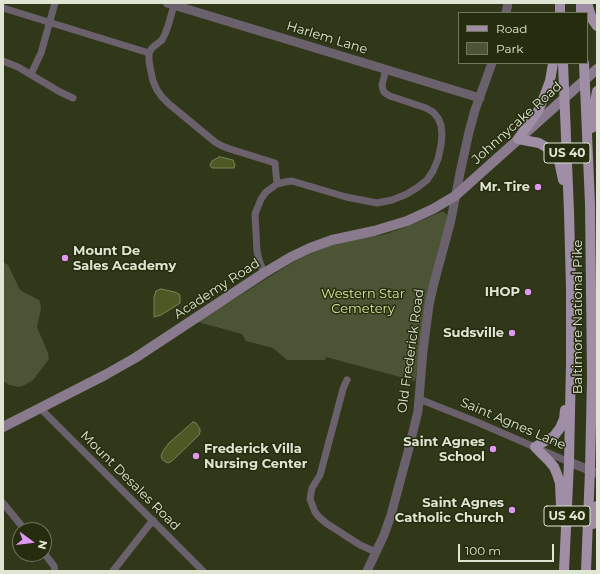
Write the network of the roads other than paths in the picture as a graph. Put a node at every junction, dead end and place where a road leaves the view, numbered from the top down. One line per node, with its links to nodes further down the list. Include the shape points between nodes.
1 (55, 3): 5 (street)
2 (587, 3): 6 (main road)
3 (170, 4): 7 (street, via 165,34); 13 (street, Harlem Lane)
4 (3, 8): 5 (street)
5 (49, 23): 7 (street); 15 (street, via 41,53)
6 (597, 26)
7 (149, 53): 23 (street, via 153,81 162,98 219,144 275,163)
8 (3, 61): 15 (street)
9 (492, 64): 20 (street, Old Frederick Road)
10 (553, 64): 22 (main road, via 550,81 538,111)
11 (563, 64): 18 (main road, Baltimore National Pike / US 40)
12 (584, 64): 16 (main road, Baltimore National Pike / US 40)
13 (386, 69): 20 (street, Harlem Lane); 23 (street, via 382,90 390,96 434,112 441,125 438,159 427,180 407,194 378,203 346,197 292,181)
14 (597, 69): 16 (main road, Johnnycake Road)
15 (31, 74): 19 (street)
16 (584, 80): 18 (main road, Johnnycake Road); 25 (main road, Baltimore National Pike / US 40)
17 (597, 91): 21 (main road)
18 (565, 97): 22 (main road, Johnnycake Road); 26 (main road, Baltimore National Pike / US 40)
19 (74, 98)
20 (480, 98): 24 (street, Old Frederick Road, via 469,132)
21 (595, 125): 25 (main road)
22 (518, 140): 24 (main road, Johnnycake Road); 26 (main road, via 539,143 555,154 562,171)
23 (277, 184): 27 (street, via 266,192 255,214 259,260)
24 (455, 196): 27 (main road, Academy Road, via 433,210 407,221 310,248); 31 (street, Old Frederick Road, via 429,306)
25 (590, 204): 29 (main road, Baltimore National Pike / US 40)
26 (569, 210): 28 (main road, Baltimore National Pike / US 40)
27 (264, 273): 32 (main road, Academy Road, via 135,358)
28 (571, 376): 35 (main road, via 564,419 560,428 554,436); 36 (main road, Baltimore National Pike / US 40)
29 (592, 377): 34 (main road); 37 (main road, Baltimore National Pike / US 40)
30 (348, 380): 42 (street, via 343,389 320,475 312,488 310,499 315,512 326,523)
31 (419, 399): 35 (street, Saint Agnes Lane); 42 (street, Old Frederick Road, via 396,496)
32 (40, 408): 33 (main road, Academy Road); 40 (street, Mount Desales Road)
33 (3, 427)
34 (597, 430)
35 (535, 447): 36 (street, Saint Agnes Lane); 49 (main road, via 554,467 560,482)
36 (569, 462): 37 (street, Saint Agnes Lane); 49 (main road, Baltimore National Pike / US 40)
37 (594, 472): 43 (main road, Baltimore National Pike / US 40)
38 (3, 503): 41 (street)
39 (597, 506): 43 (main road)
40 (153, 520): 46 (street); 47 (street, Mount Desales Road)
41 (18, 522)
42 (376, 552): 48 (street, Old Frederick Road)
43 (587, 552): 50 (main road, Baltimore National Pike / US 40)
44 (51, 562): 45 (street)
45 (55, 571)
46 (113, 571)
47 (203, 571)
48 (367, 571)
49 (564, 571)
50 (586, 571)

